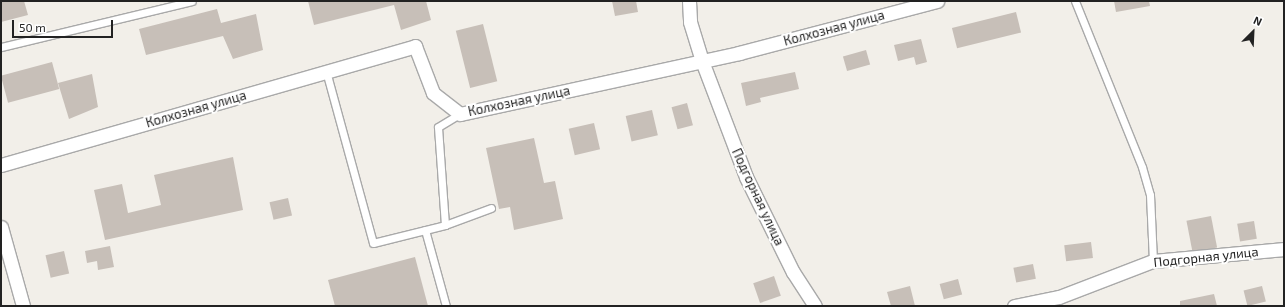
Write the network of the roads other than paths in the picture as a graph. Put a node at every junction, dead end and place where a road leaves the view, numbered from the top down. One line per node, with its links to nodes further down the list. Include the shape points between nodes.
1 (192, 1): 5 (lane)
2 (689, 1): 6 (street, Подгорная улица, via 690,22)
3 (938, 1): 6 (street, Колхозная улица)
4 (1075, 1): 15 (lane, via 1142,167 1150,195)
5 (1, 47)
6 (702, 61): 8 (street, Колхозная улица); 18 (street, Подгорная улица, via 746,177 793,272)
7 (326, 72): 8 (street, Колхозная улица, via 415,46 433,93); 9 (street, Колхозная улица); 13 (lane, via 373,244)
8 (460, 114): 11 (lane, via 438,127)
9 (1, 165)
10 (492, 208): 11 (lane)
11 (445, 225): 13 (lane)
12 (1, 227): 16 (street)
13 (425, 230): 17 (lane)
14 (1284, 249): 15 (street, Подгорная улица)
15 (1153, 261): 19 (street, Подгорная улица, via 1059,297)
16 (23, 306)
17 (446, 306)
18 (816, 306)
19 (1014, 306)

